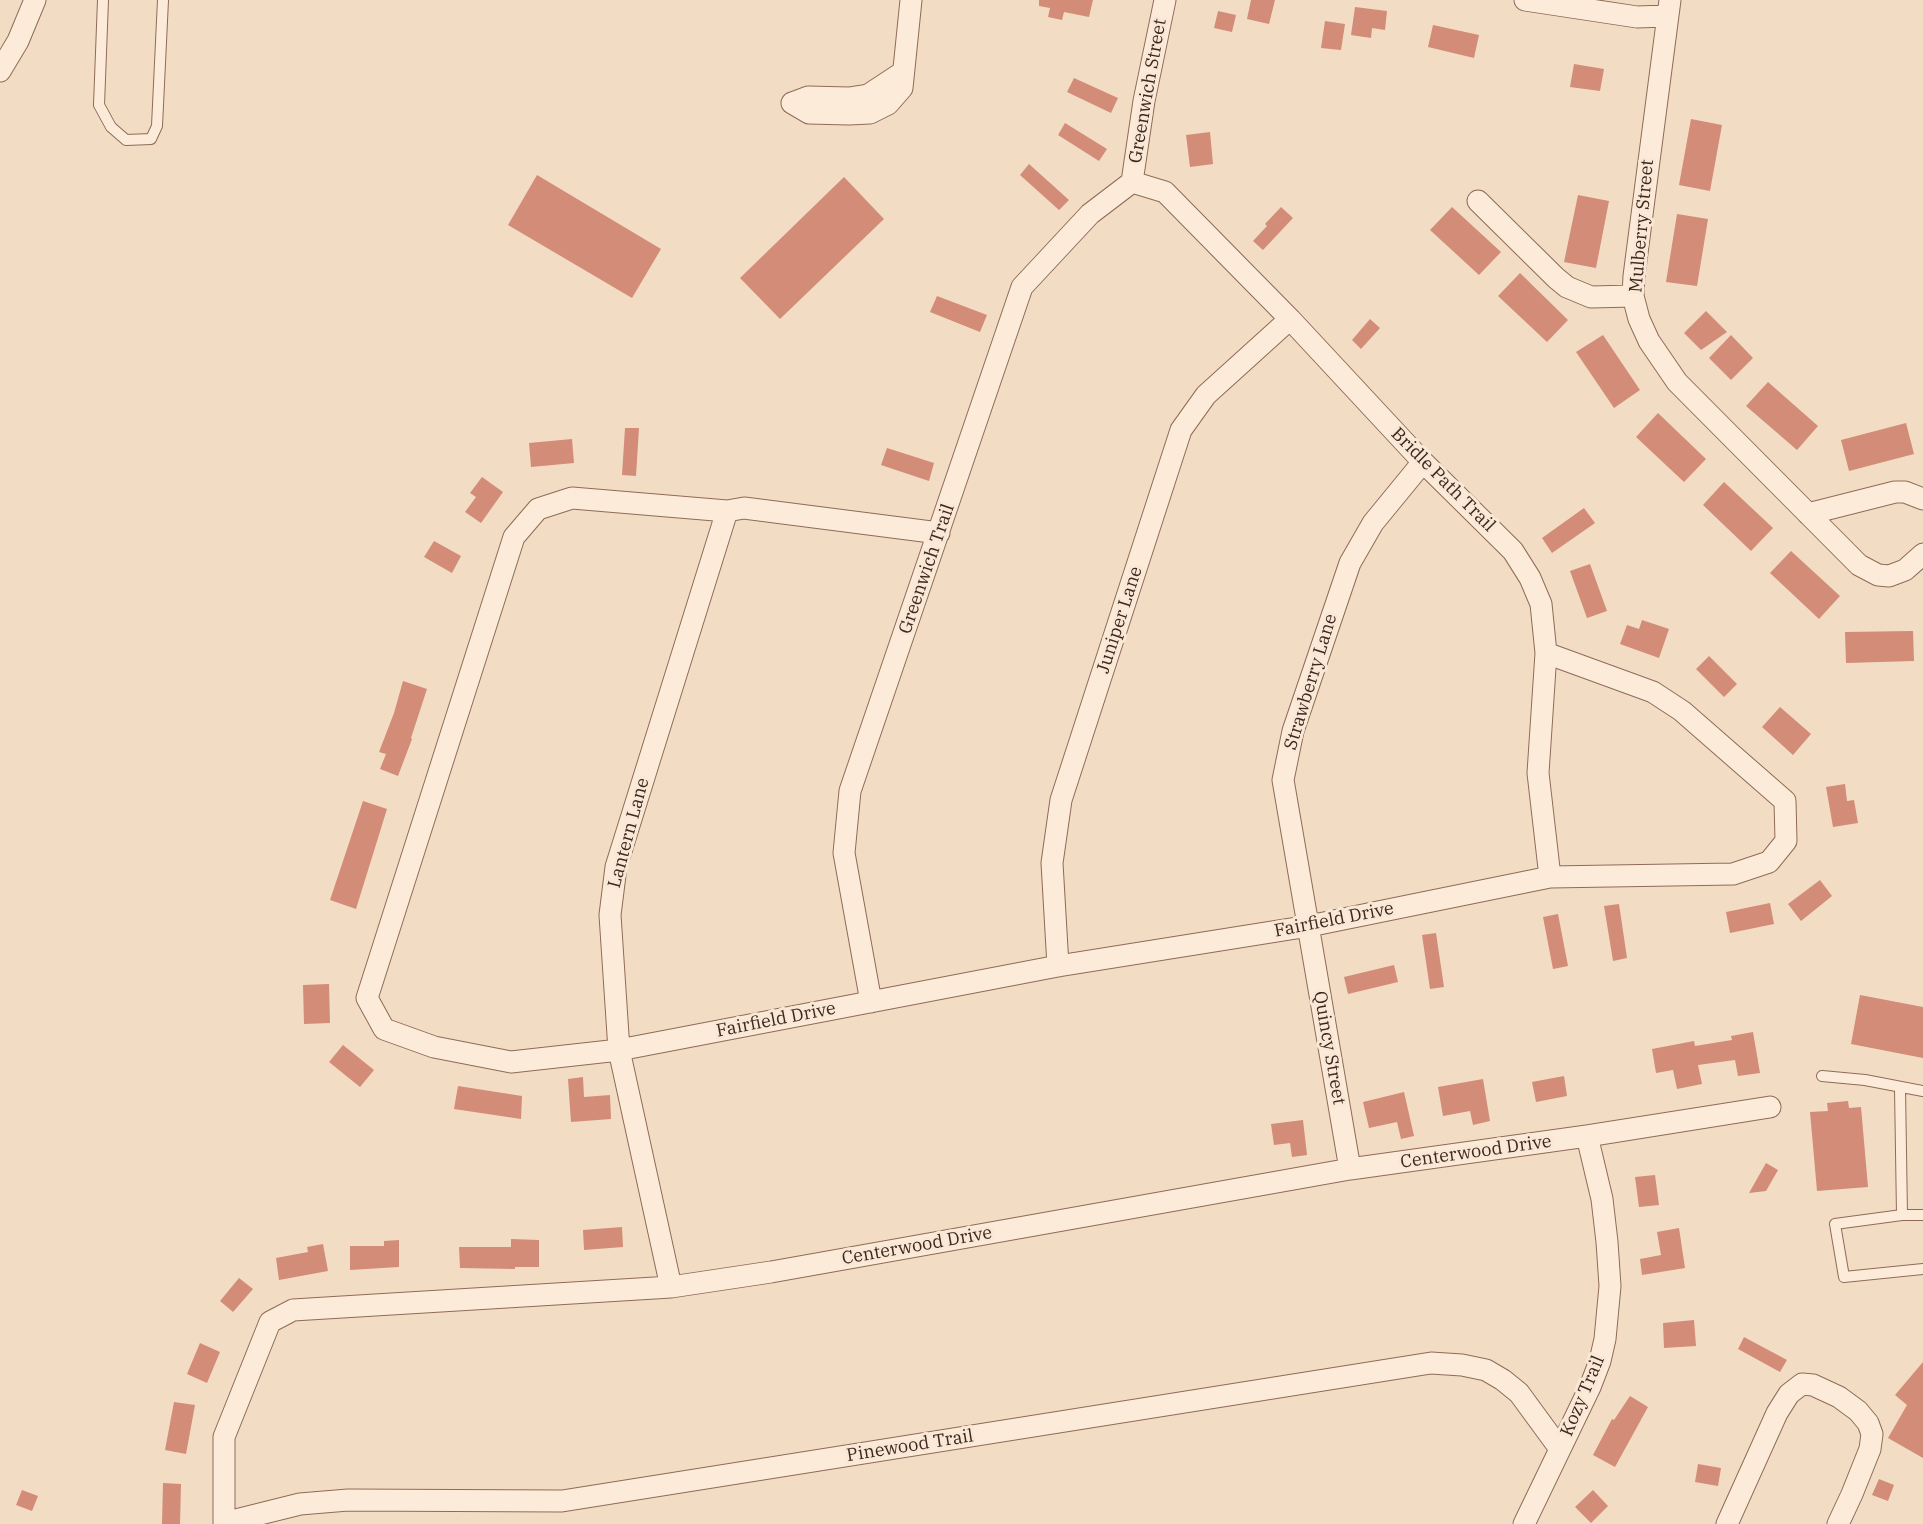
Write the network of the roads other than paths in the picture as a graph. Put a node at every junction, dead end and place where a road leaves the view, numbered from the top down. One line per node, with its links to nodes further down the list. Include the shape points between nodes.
1 (35, 0): 8 (street)
2 (103, 0): 3 (lane, via 99,105 111,127 126,141 151,139 157,126)
3 (163, 0)
4 (911, 0): 9 (street)
5 (1165, 0): 10 (street, Greenwich Street)
6 (1525, 0): 7 (street, via 1637,17)
7 (1668, 8): 12 (street, Mulberry Street)
8 (0, 71)
9 (903, 72)
10 (1132, 182): 13 (street, Bridle Path Trail, via 1166,192); 18 (street, Greenwich Trail, via 1090,214 1022,288)
11 (1478, 201): 12 (street, via 1567,287 1591,297)
12 (1633, 296): 17 (street, Mulberry Street, via 1649,341 1676,382)
13 (1290, 319): 14 (street, Bridle Path Trail); 23 (street, Juniper Lane, via 1206,395 1181,430 1061,800 1052,863)
14 (1423, 462): 20 (street, Bridle Path Trail, via 1513,551 1541,604); 22 (street, Strawberry Lane, via 1373,523 1350,563 1293,731 1283,780)
15 (1923, 499): 17 (street, via 1895,492)
16 (727, 511): 18 (street, Fairfield Drive, via 744,509); 25 (street, Lantern Lane, via 616,867 610,915); 25 (street, Fairfield Drive, via 572,498 538,509 514,537 367,998 384,1029 434,1047 511,1062)
17 (1808, 514): 19 (street, Mulberry Street, via 1859,565 1878,575 1905,570)
18 (939, 533): 24 (street, Greenwich Trail, via 850,791 844,853)
19 (1923, 554)
20 (1546, 653): 21 (street, Bridle Path Trail, via 1538,773); 21 (street, Fairfield Drive, via 1653,692 1682,712 1785,801 1786,841 1769,862 1734,874)
21 (1550, 877): 22 (street, Fairfield Drive)
22 (1309, 926): 23 (street, Fairfield Drive); 31 (street, Quincy Street)
23 (1058, 966): 24 (street, Fairfield Drive)
24 (871, 1002): 25 (street, Fairfield Drive)
25 (619, 1050): 35 (street, Lantern Lane)
26 (1822, 1076): 27 (lane)
27 (1900, 1087): 28 (lane); 33 (lane)
28 (1923, 1091)
29 (1770, 1107): 30 (street, Centerwood Drive)
30 (1587, 1136): 31 (street, Centerwood Drive); 36 (street, Kozy Trail, via 1602,1199 1610,1286 1600,1361)
31 (1350, 1169): 35 (street, Centerwood Drive)
32 (1923, 1214): 33 (lane)
33 (1902, 1215): 34 (lane, via 1835,1224 1844,1277)
34 (1923, 1269)
35 (671, 1287): 37 (street, Centerwood Drive, via 293,1310 270,1322 223,1437)
36 (1560, 1449): 37 (street, Pinewood Trail, via 1527,1402 1503,1380 1486,1370 1432,1363 562,1501 348,1500 300,1504); 38 (street, Kozy Trail)
37 (223, 1524)
38 (1524, 1524)
39 (1727, 1524): 40 (street, via 1777,1413 1802,1384 1848,1404 1868,1423 1872,1434)
40 (1838, 1524)

